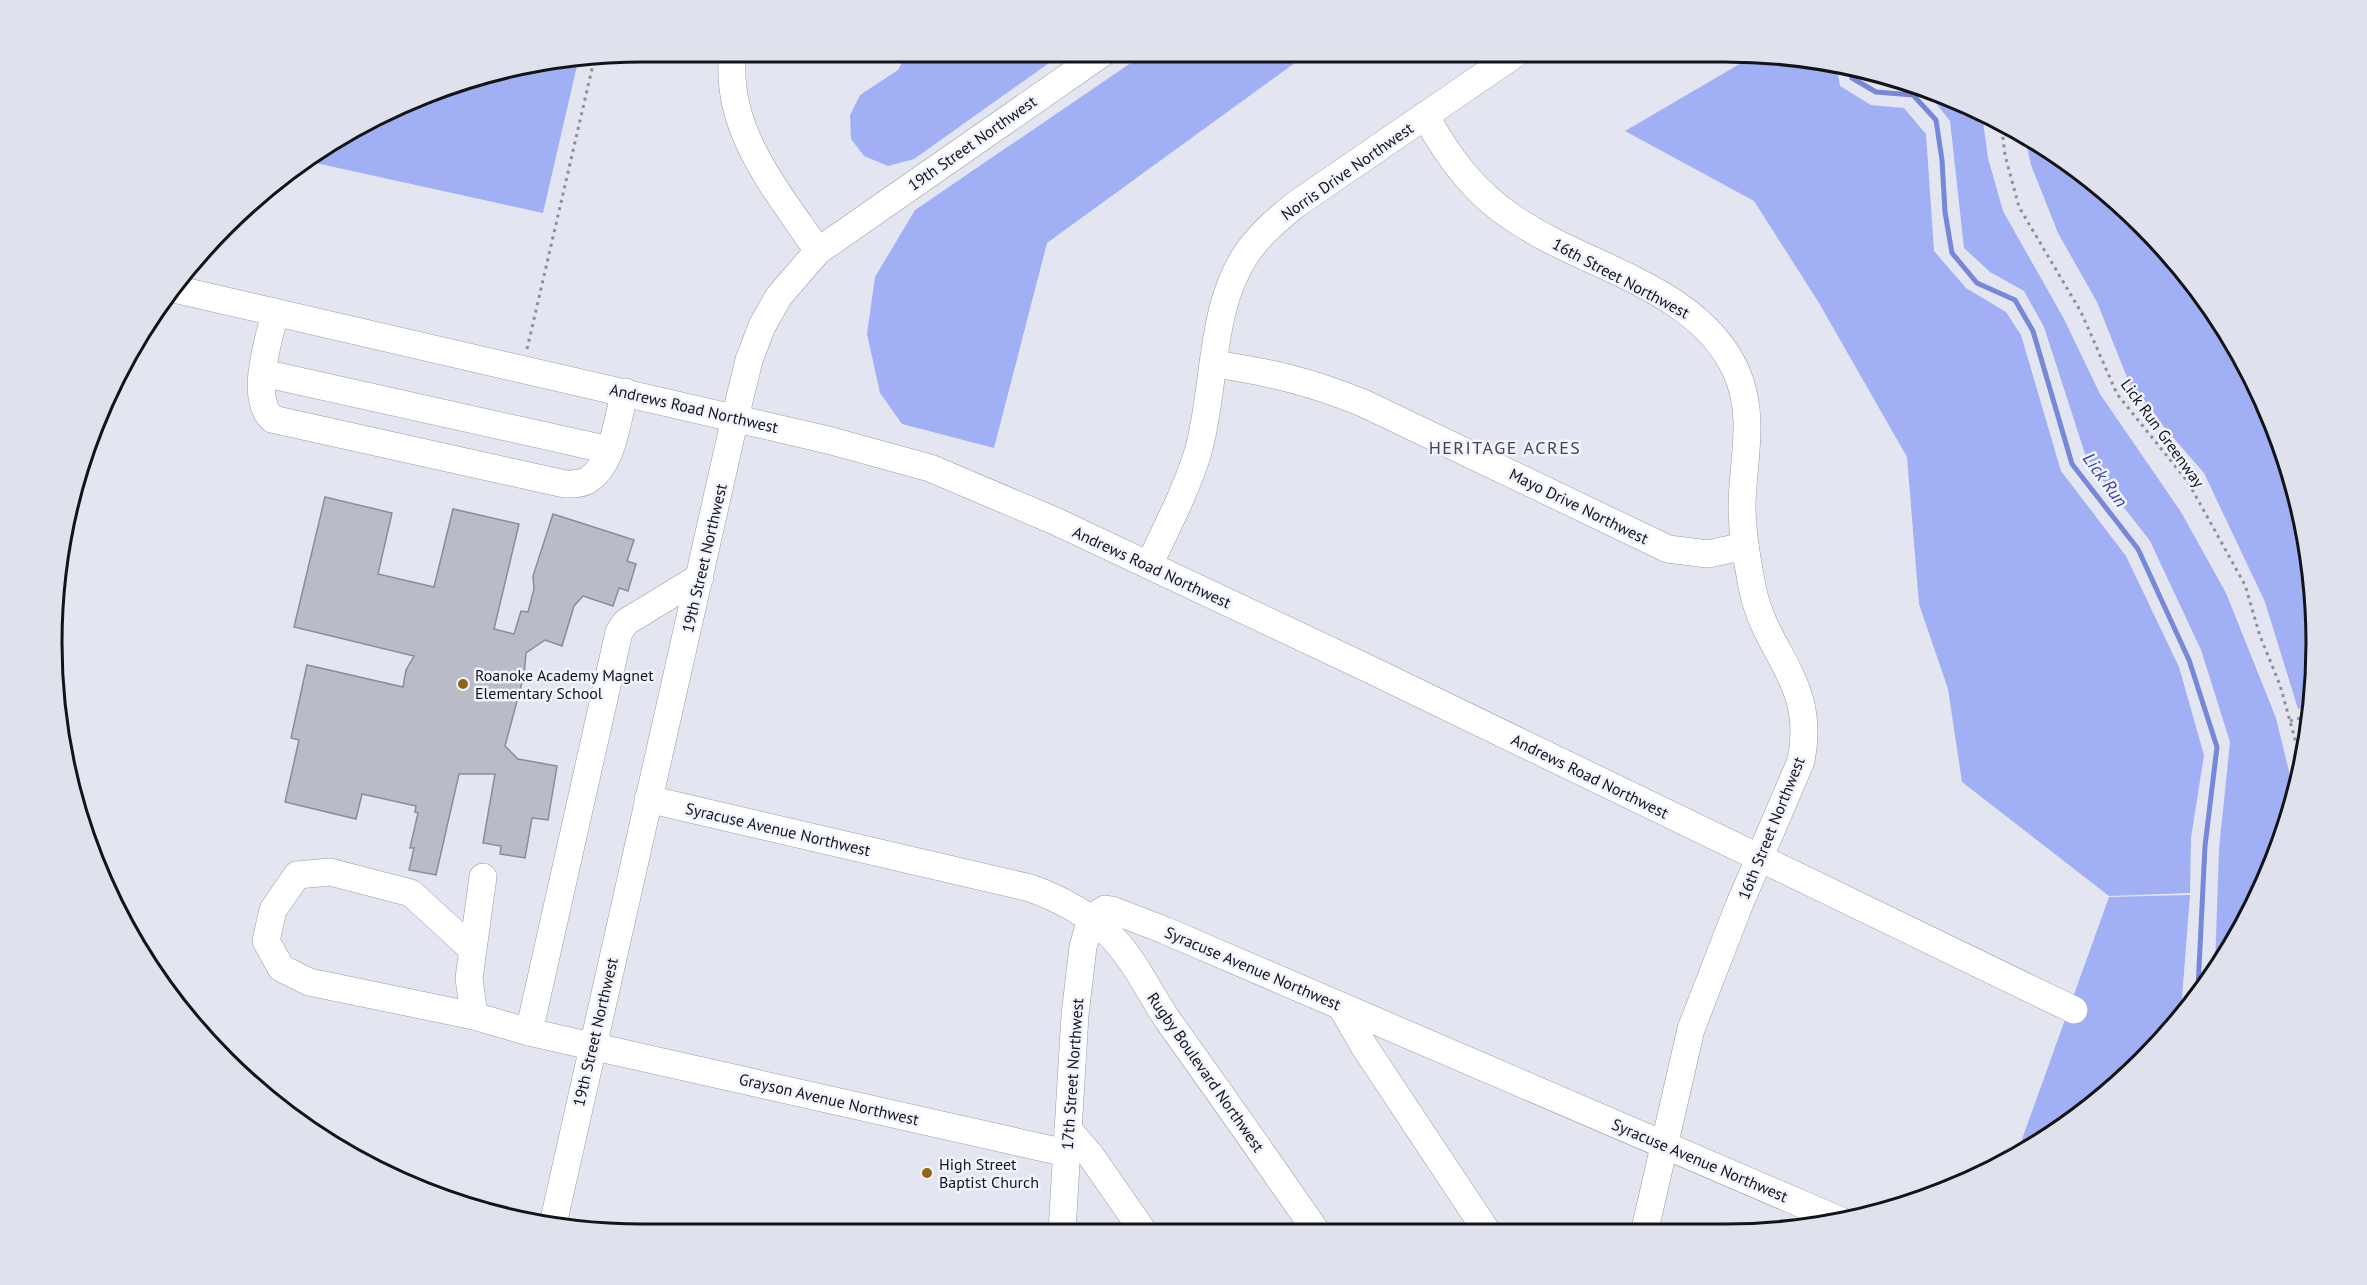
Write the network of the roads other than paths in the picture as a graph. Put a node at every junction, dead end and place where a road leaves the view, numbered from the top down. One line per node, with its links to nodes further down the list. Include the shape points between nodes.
1 (733, 62): 5 (street, via 735,109 747,140)
2 (1088, 62): 5 (street, 19th Street Northwest)
3 (1503, 62): 4 (street, Norris Drive Northwest)
4 (1425, 115): 8 (street, Norris Drive Northwest, via 1264,231 1233,278 1225,300); 13 (street, 16th Street Northwest, via 1444,150 1489,200 1555,244 1667,298 1695,316 1724,348 1745,398 1749,425 1742,503)
5 (818, 251): 11 (street, 19th Street Northwest, via 779,296 762,326)
6 (181, 290): 7 (street, Andrews Road Northwest)
7 (275, 312): 9 (street); 10 (street, Andrews Road Northwest)
8 (1214, 364): 13 (street, Mayo Drive Northwest, via 1272,372 1363,403 1668,549 1708,555); 14 (street, Norris Drive Northwest, via 1197,454)
9 (263, 373): 12 (street); 12 (street, via 261,399 272,419 565,484 588,480)
10 (624, 392): 11 (street, Andrews Road Northwest); 12 (street)
11 (735, 418): 14 (street, Andrews Road Northwest, via 930,468); 15 (street, 19th Street Northwest)
12 (609, 450)
13 (1745, 546): 17 (street, 16th Street Northwest, via 1758,606 1805,713 1801,761)
14 (1149, 566): 17 (street, Andrews Road Northwest)
15 (700, 577): 16 (street, 19th Street Northwest); 24 (street, via 626,622 619,632)
16 (648, 799): 19 (street, Syracuse Avenue Northwest, via 1030,888); 25 (street, 19th Street Northwest)
17 (1760, 859): 22 (street, Andrews Road Northwest); 27 (street, 16th Street Northwest, via 1691,1029)
18 (483, 877): 20 (street)
19 (1091, 918): 21 (street, Syracuse Avenue Northwest, via 1112,909); 26 (street, 17th Street Northwest, via 1079,976); 32 (street, Rugby Boulevard Northwest, via 1126,955)
20 (472, 949): 23 (street, via 469,978); 23 (street, Grayson Avenue Northwest, via 411,893 330,872 297,875 273,910 266,941 281,968 309,982)
21 (1341, 1006): 27 (street, Syracuse Avenue Northwest); 33 (street)
22 (2074, 1011)
23 (474, 1016): 24 (street, Grayson Avenue Northwest)
24 (529, 1032): 25 (street, Grayson Avenue Northwest)
25 (592, 1044): 26 (street, Grayson Avenue Northwest); 29 (street, 19th Street Northwest)
26 (1067, 1141): 30 (street, 17th Street Northwest); 31 (street, via 1091,1156)
27 (1665, 1145): 28 (street, Syracuse Avenue Northwest); 34 (street, 16th Street Northwest)
28 (1826, 1214)
29 (555, 1217)
30 (1062, 1224)
31 (1138, 1224)
32 (1312, 1224)
33 (1482, 1224)
34 (1646, 1224)

